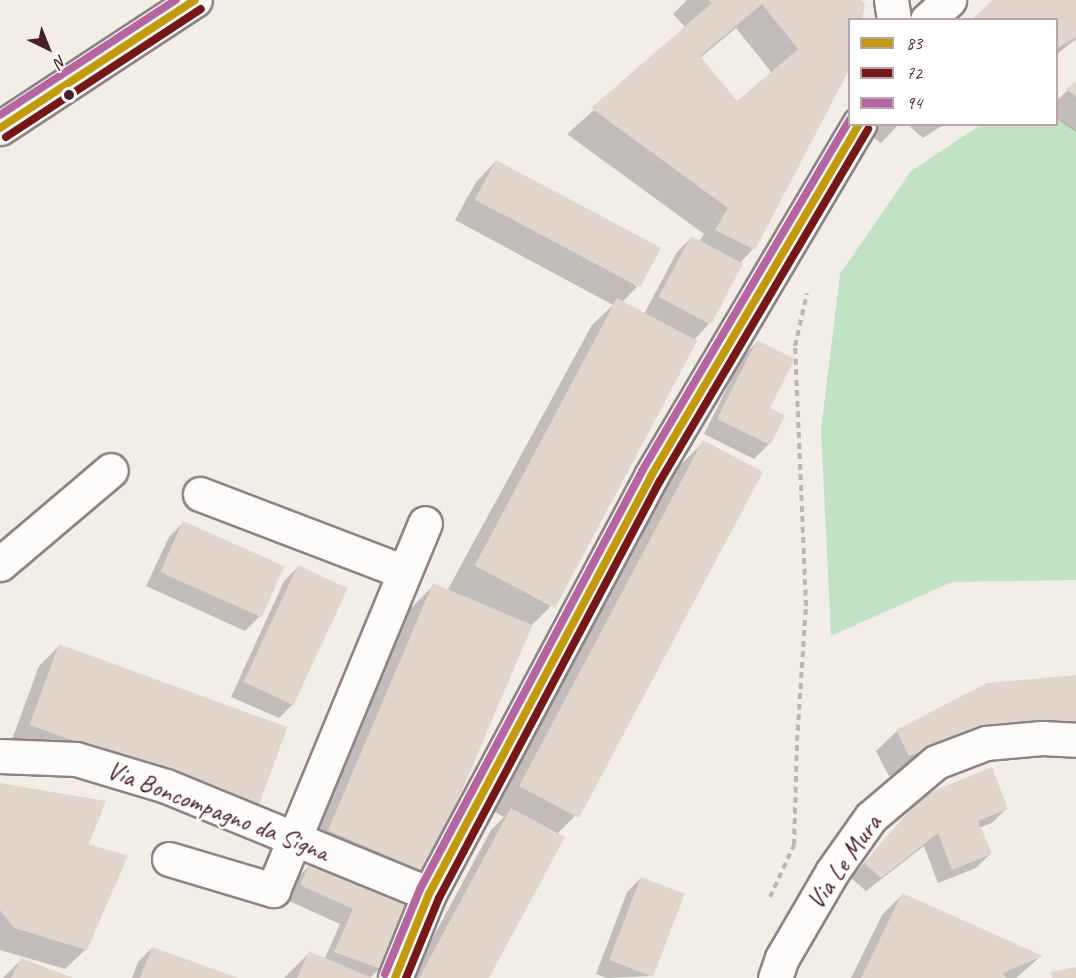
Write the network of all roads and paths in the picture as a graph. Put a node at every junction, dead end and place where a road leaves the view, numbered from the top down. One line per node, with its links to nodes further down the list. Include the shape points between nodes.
1 (195, 0): 7 (main road)
2 (891, 0): 4 (main road)
3 (949, 0): 5 (main road)
4 (894, 18)
5 (929, 18)
6 (858, 126): 18 (main road, via 651,476)
7 (0, 128)
8 (809, 283): 19 (path, via 795,346 806,606 794,845)
9 (111, 471): 12 (main road)
10 (200, 494): 13 (main road)
11 (425, 523): 13 (main road)
12 (0, 564)
13 (404, 572): 16 (main road)
14 (1076, 740): 21 (main road, Via Le Mura, via 1042,738 986,743 936,762 871,817 826,881 782,958)
15 (0, 756): 16 (main road, Via Boncompagno da Signa, via 76,759 166,786)
16 (294, 838): 17 (main road, via 273,891); 18 (main road, Via Boncompagno da Signa)
17 (169, 859)
18 (429, 894): 20 (main road)
19 (765, 906)
20 (395, 978)
21 (776, 978)

